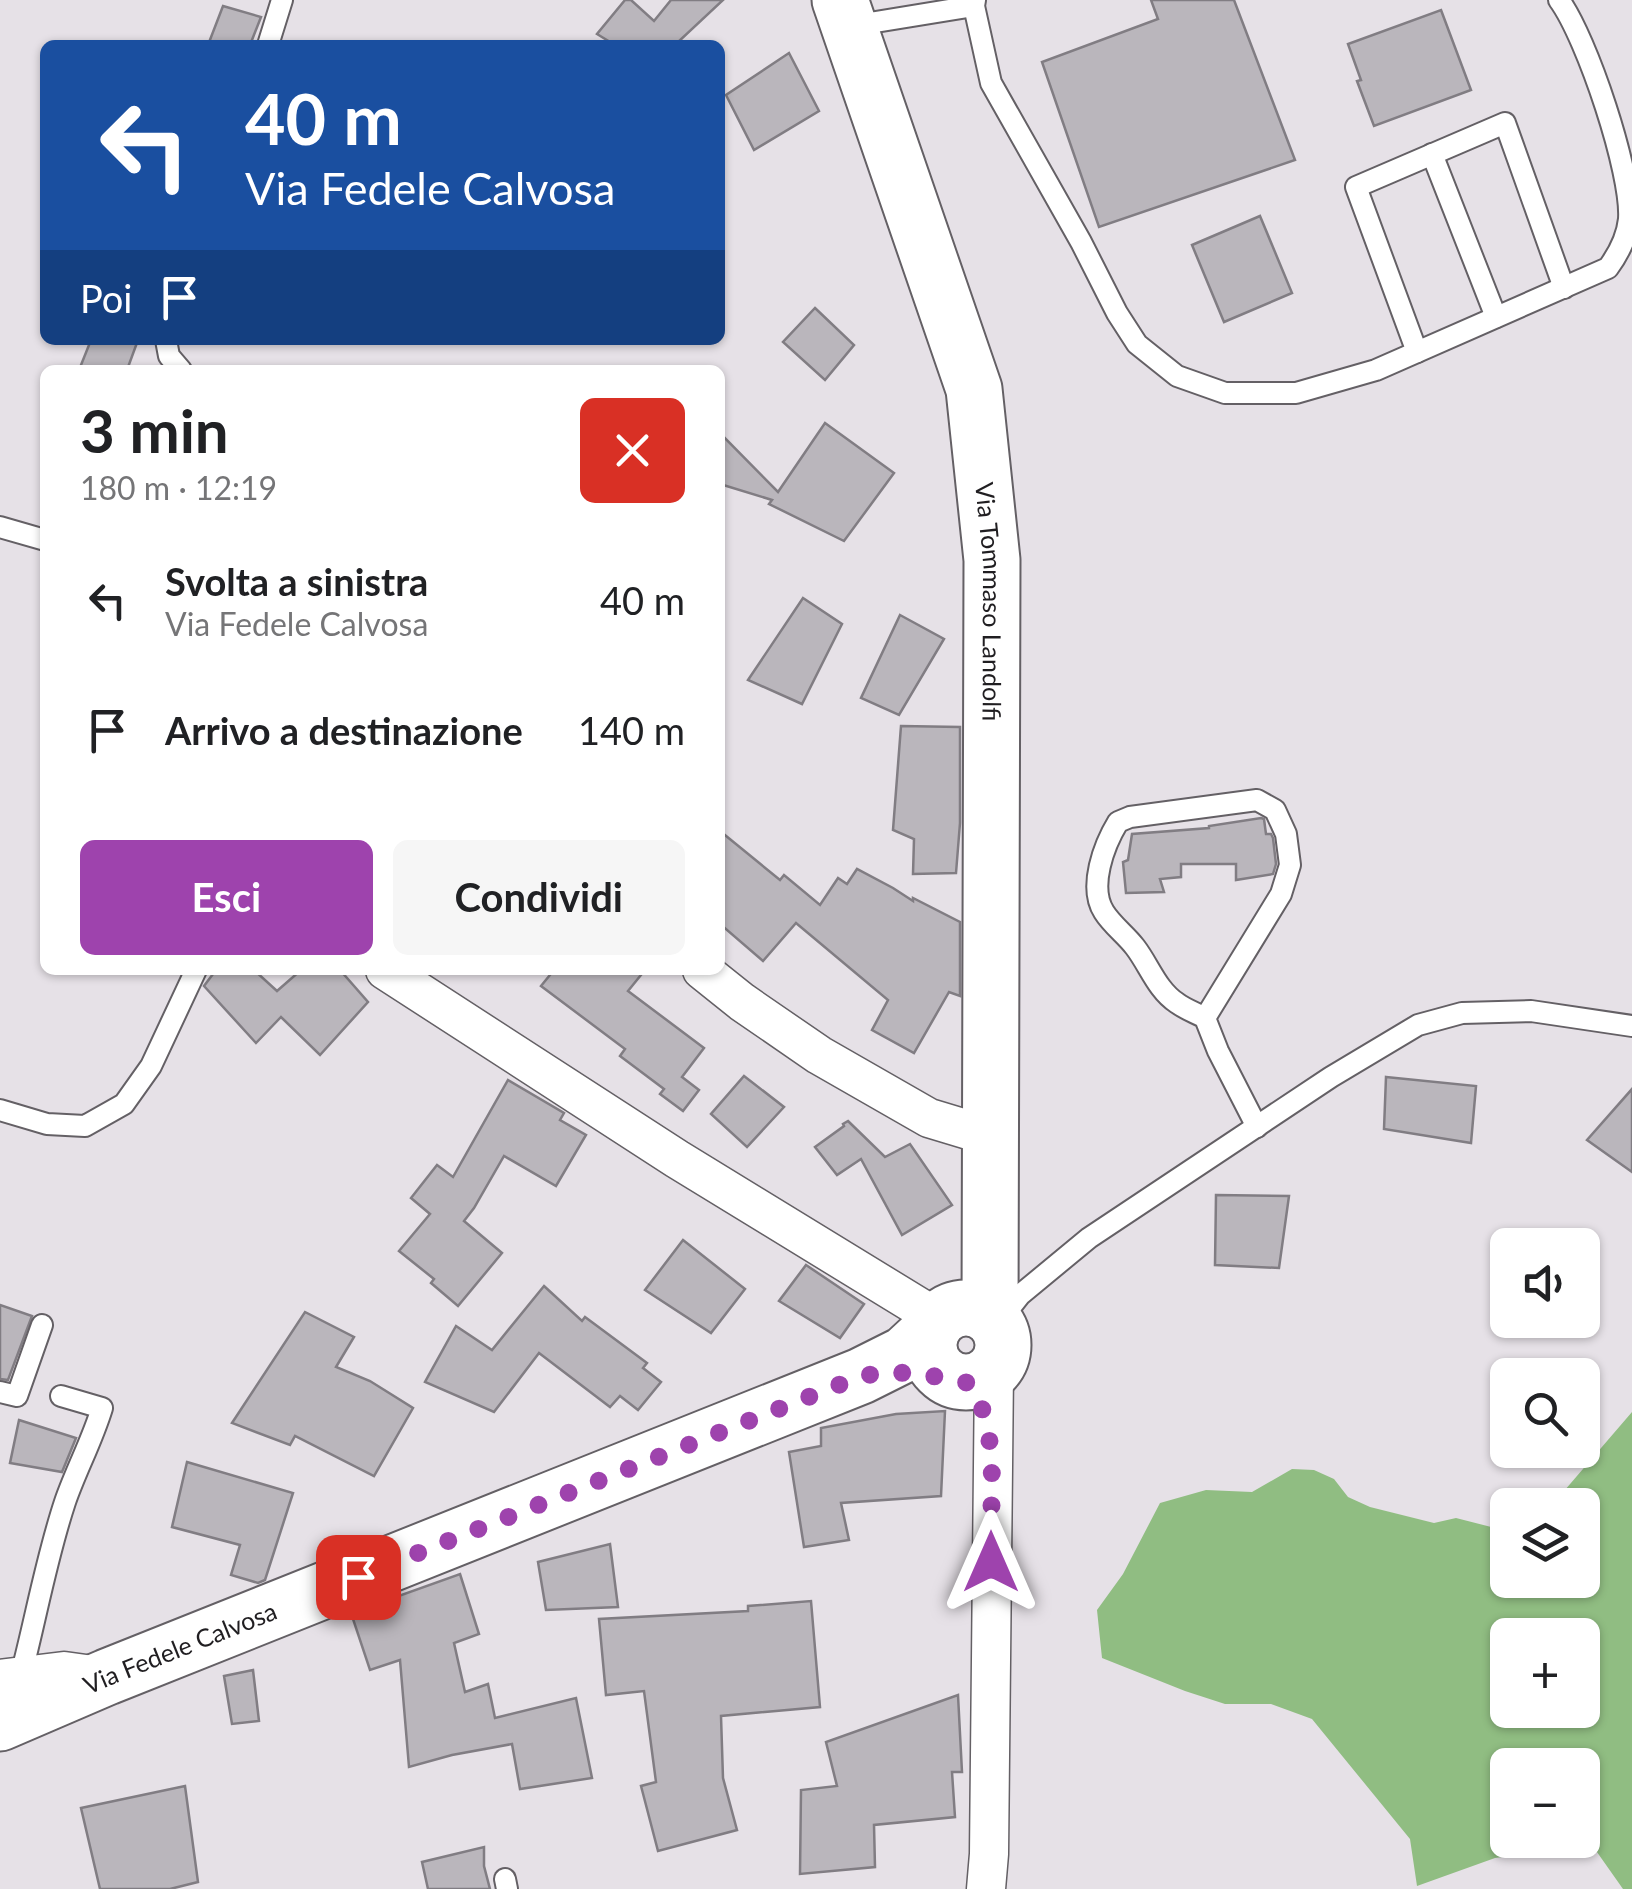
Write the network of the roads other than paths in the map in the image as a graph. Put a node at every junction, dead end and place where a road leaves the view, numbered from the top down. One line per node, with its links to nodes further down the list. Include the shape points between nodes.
1 (282, 0): 5 (lane)
2 (1559, 0): 7 (lane, via 1591,62 1630,190 1621,250 1608,268)
3 (975, 3): 4 (lane); 9 (lane, via 991,83 1116,313 1137,344 1177,376 1225,393 1296,393)
4 (844, 13): 19 (street, Via Tommaso Landolfi, via 974,388 992,560)
5 (270, 40)
6 (1432, 154): 7 (lane, via 1505,123); 8 (lane); 9 (lane, via 1356,187)
7 (1564, 288): 8 (lane)
8 (1496, 317): 9 (lane)
9 (1417, 352)
10 (0, 527): 11 (lane)
11 (40, 539)
12 (194, 975): 17 (lane, via 151,1066 124,1104 85,1126 47,1124)
13 (393, 975): 21 (street)
14 (709, 975): 19 (street, via 819,1055 929,1118)
15 (1205, 1018): 15 (lane, via 1174,1002 1102,910 1100,868 1118,822 1257,800 1275,810 1290,865 1282,894); 18 (lane)
16 (1632, 1026): 18 (lane, via 1531,1011 1462,1013 1418,1025)
17 (0, 1110)
18 (1257, 1127): 21 (lane, via 1089,1238)
19 (992, 1137): 21 (street, Via Tommaso Landolfi, via 990,1224)
20 (42, 1325): 22 (lane, via 17,1396)
21 (966, 1341): 24 (street, Via Fedele Calvosa, via 922,1374 861,1376 107,1677); 25 (street, Via Tommaso Landolfi, via 992,1452)
22 (0, 1392)
23 (61, 1396): 24 (lane, via 102,1408)
24 (7, 1692)
25 (986, 1889)

